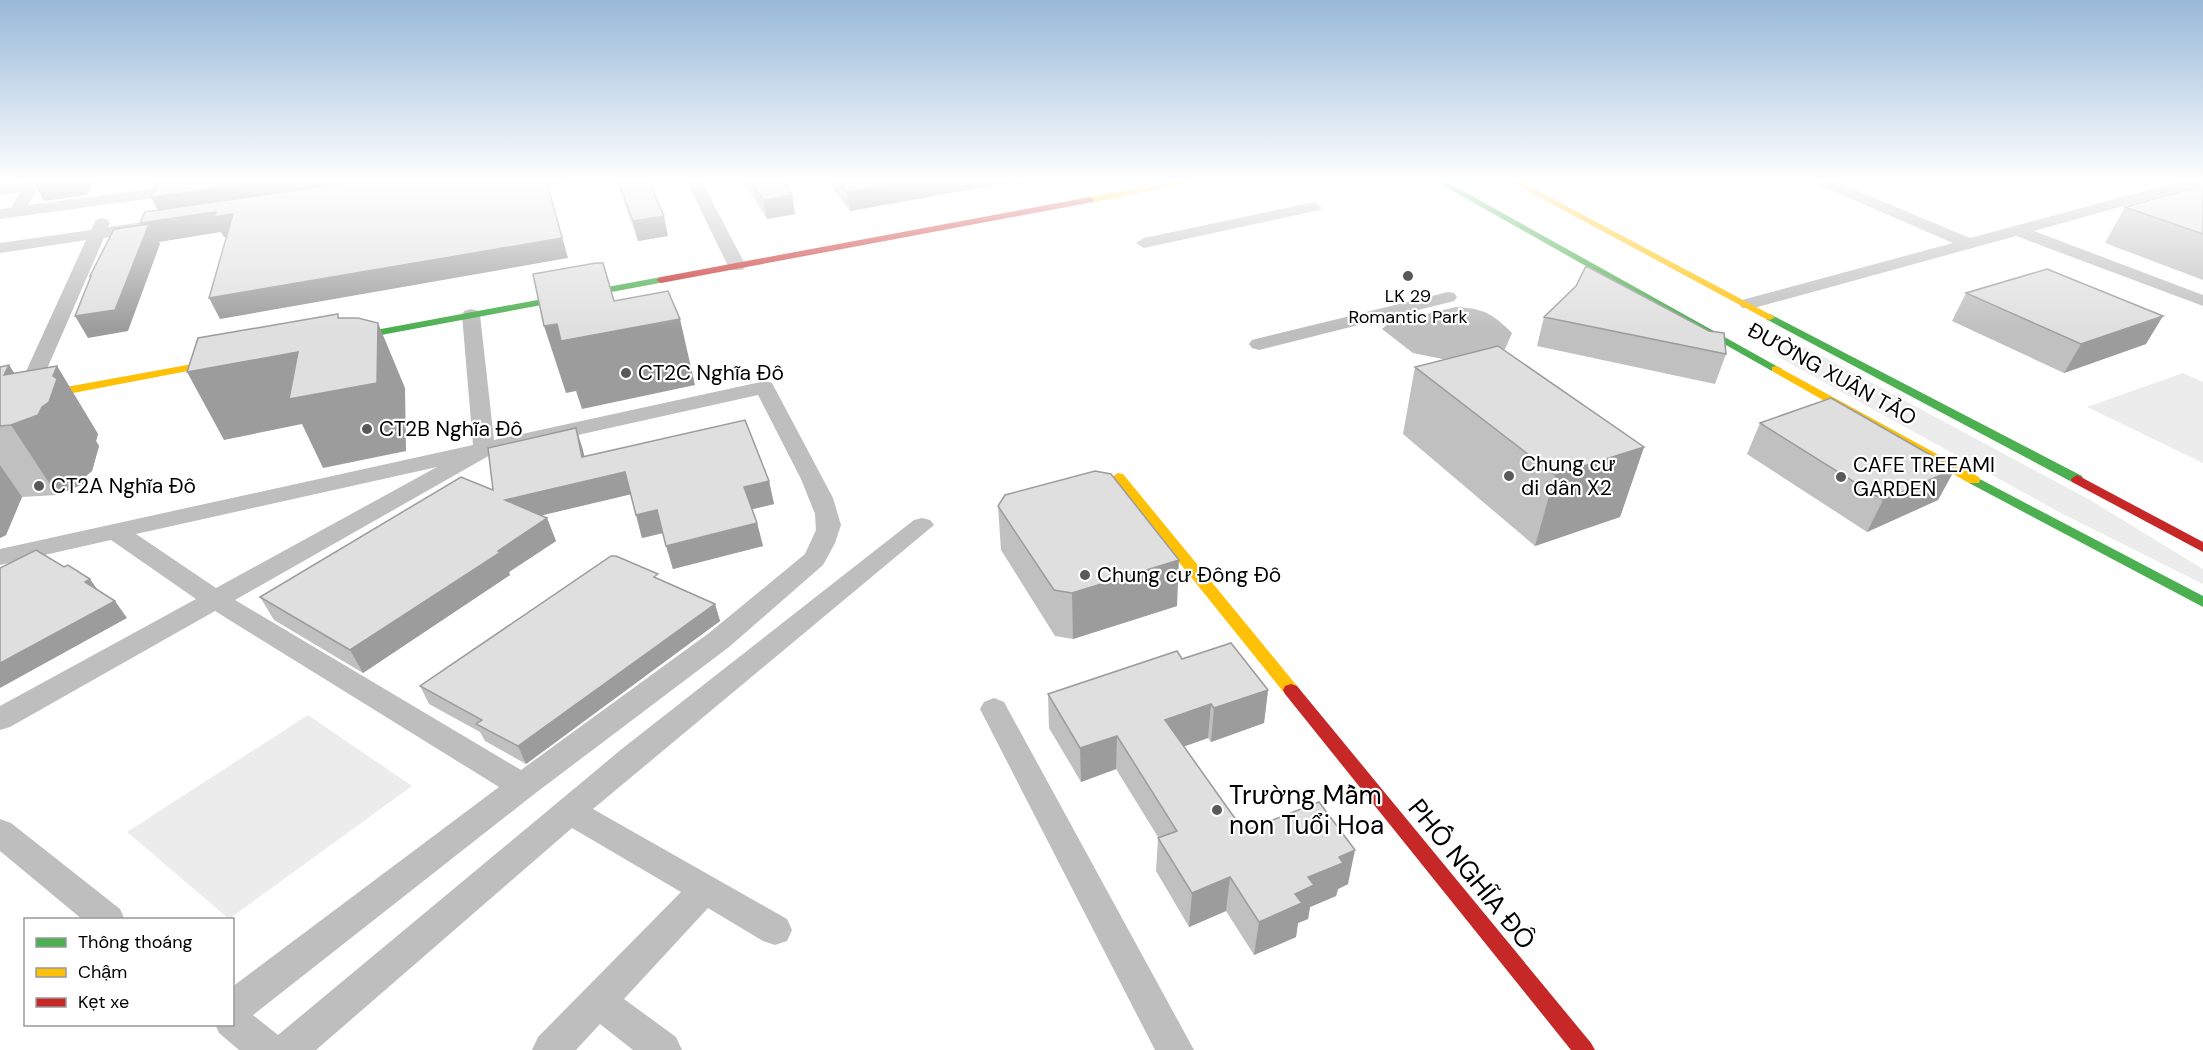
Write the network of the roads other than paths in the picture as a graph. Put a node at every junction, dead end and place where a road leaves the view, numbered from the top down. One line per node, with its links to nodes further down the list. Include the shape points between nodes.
1 (99, 231): 10 (street)
2 (116, 231): 10 (street)
3 (719, 231): 14 (street)
4 (925, 231): 14 (street)
5 (1201, 231): 11 (street)
6 (1529, 231): 31 (street, ĐƯỜNG XUÂN TẢO, via 2056,525)
7 (1609, 231): 17 (street, ĐƯỜNG XUÂN TẢO)
8 (1939, 231): 12 (street)
9 (2019, 231): 12 (street); 16 (street)
10 (97, 234): 13 (street); 22 (street)
11 (1144, 243)
12 (1970, 244): 17 (street)
13 (0, 248)
14 (737, 266): 18 (street)
15 (1448, 297): 20 (street)
16 (2203, 301)
17 (1748, 304): 28 (street, ĐƯỜNG XUÂN TẢO)
18 (471, 315): 19 (street); 24 (street)
19 (330, 342)
20 (1259, 344)
21 (247, 357): 23 (street)
22 (33, 378)
23 (0, 403)
24 (484, 450): 27 (street); 30 (street); 34 (street, via 765,387 816,485 829,523 824,543 814,559 718,640)
25 (1118, 477): 48 (street, PHỐ NGHĨA ĐÔ)
26 (922, 525): 35 (street)
27 (114, 531): 29 (street); 30 (street)
28 (2203, 548)
29 (0, 557)
30 (216, 600): 33 (street); 34 (street)
31 (2203, 602)
32 (994, 709): 47 (street)
33 (0, 719)
34 (522, 786): 41 (street)
35 (570, 811): 37 (street); 44 (street)
36 (0, 832): 38 (street)
37 (706, 888): 39 (street); 40 (street)
38 (106, 918)
39 (775, 930)
40 (599, 1002): 45 (street); 46 (street)
41 (234, 1007)
42 (234, 1023): 43 (street)
43 (268, 1050)
44 (288, 1050)
45 (551, 1050)
46 (663, 1050)
47 (1175, 1050)
48 (1584, 1050)

